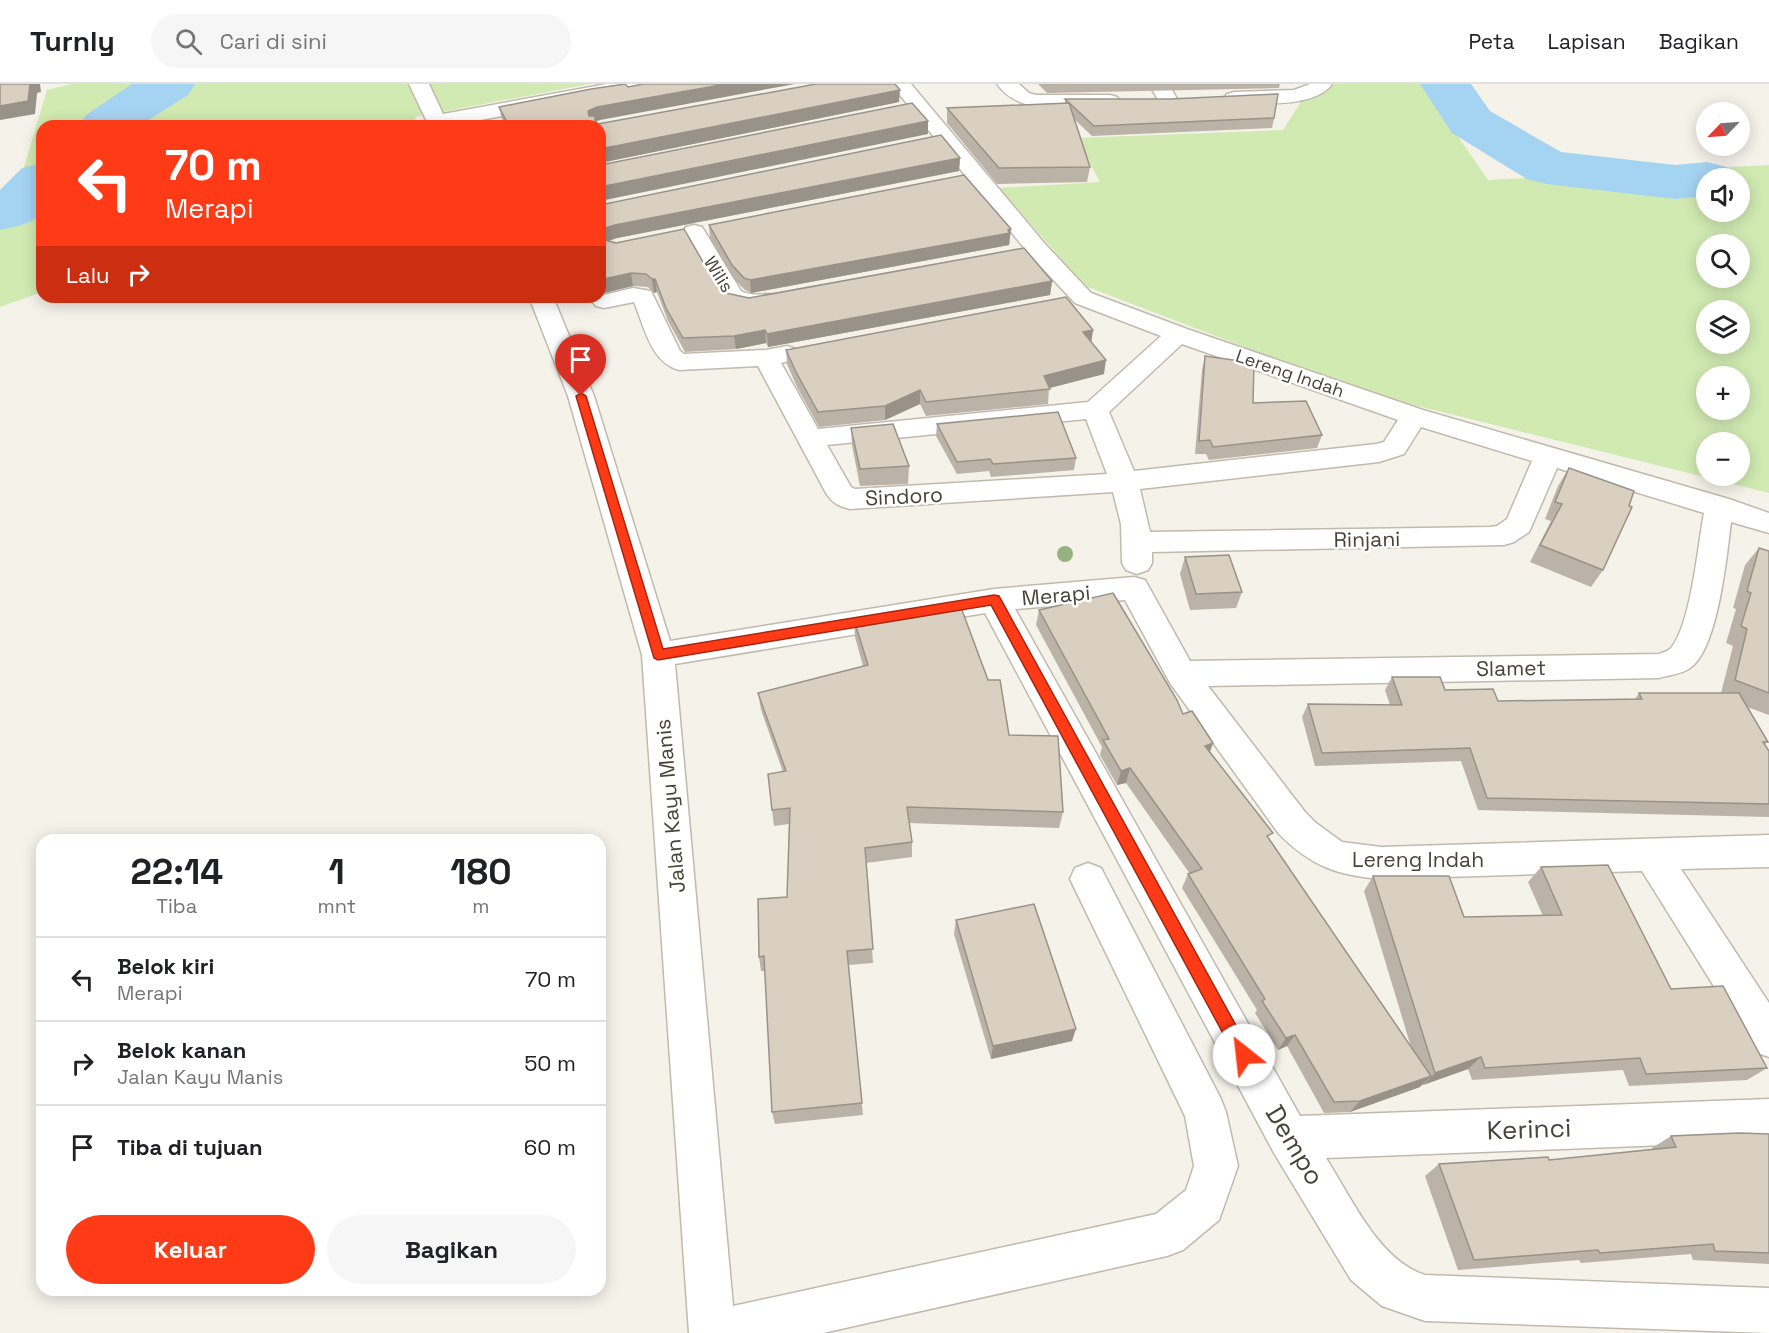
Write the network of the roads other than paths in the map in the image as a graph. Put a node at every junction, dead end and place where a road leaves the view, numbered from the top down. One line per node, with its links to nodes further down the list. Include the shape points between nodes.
1 (419, 84): 9 (street)
2 (639, 84): 10 (street)
3 (901, 84): 15 (street, Lereng Indah, via 908,108 933,140 1071,300)
4 (1007, 84): 6 (street, via 1022,98 1035,101 1140,101)
5 (1322, 84): 7 (street, via 1309,93 1289,96)
6 (1164, 92): 8 (street)
7 (1212, 99)
8 (1190, 100)
9 (436, 120)
10 (458, 120)
11 (717, 227): 12 (street, Wilis, via 683,234 736,299 762,302)
12 (796, 295)
13 (606, 301): 17 (street, via 643,296 669,355 679,362)
14 (543, 303): 28 (street, Jalan Kayu Manis, via 581,396)
15 (1178, 334): 18 (street); 19 (street, Lereng Indah)
16 (813, 349): 17 (street)
17 (766, 358): 20 (street, Sindoro)
18 (1095, 410): 20 (street); 22 (street)
19 (1414, 416): 21 (street, Lereng Indah); 22 (street, Sindoro, via 1394,448 1387,451)
20 (811, 438): 22 (street, Sindoro, via 840,494 849,499)
21 (1547, 458): 23 (street, Lereng Indah); 25 (street, Rinjani, via 1519,525 1504,535)
22 (1123, 482): 25 (street)
23 (1719, 506): 24 (street, Lereng Indah); 29 (street, Slamet, via 1699,623 1692,643 1681,658 1659,666)
24 (1769, 523)
25 (1139, 542): 26 (street)
26 (1134, 588): 27 (street, Merapi); 29 (street, Lereng Indah)
27 (994, 600): 28 (street, Merapi); 35 (street, Dempo)
28 (658, 655): 37 (street, Jalan Kayu Manis)
29 (1181, 674): 31 (street, Lereng Indah, via 1292,823 1329,855 1381,863)
30 (1769, 851): 31 (street, Lereng Indah)
31 (1651, 854): 33 (street)
32 (1088, 879): 38 (street, via 1204,1112 1216,1166 1203,1204 1167,1234)
33 (1769, 1038)
34 (1769, 1120): 35 (street, Kerinci)
35 (1289, 1138): 36 (street, Dempo, via 1367,1264 1398,1290 1425,1299)
36 (1769, 1311)
37 (712, 1333)
38 (718, 1333)

